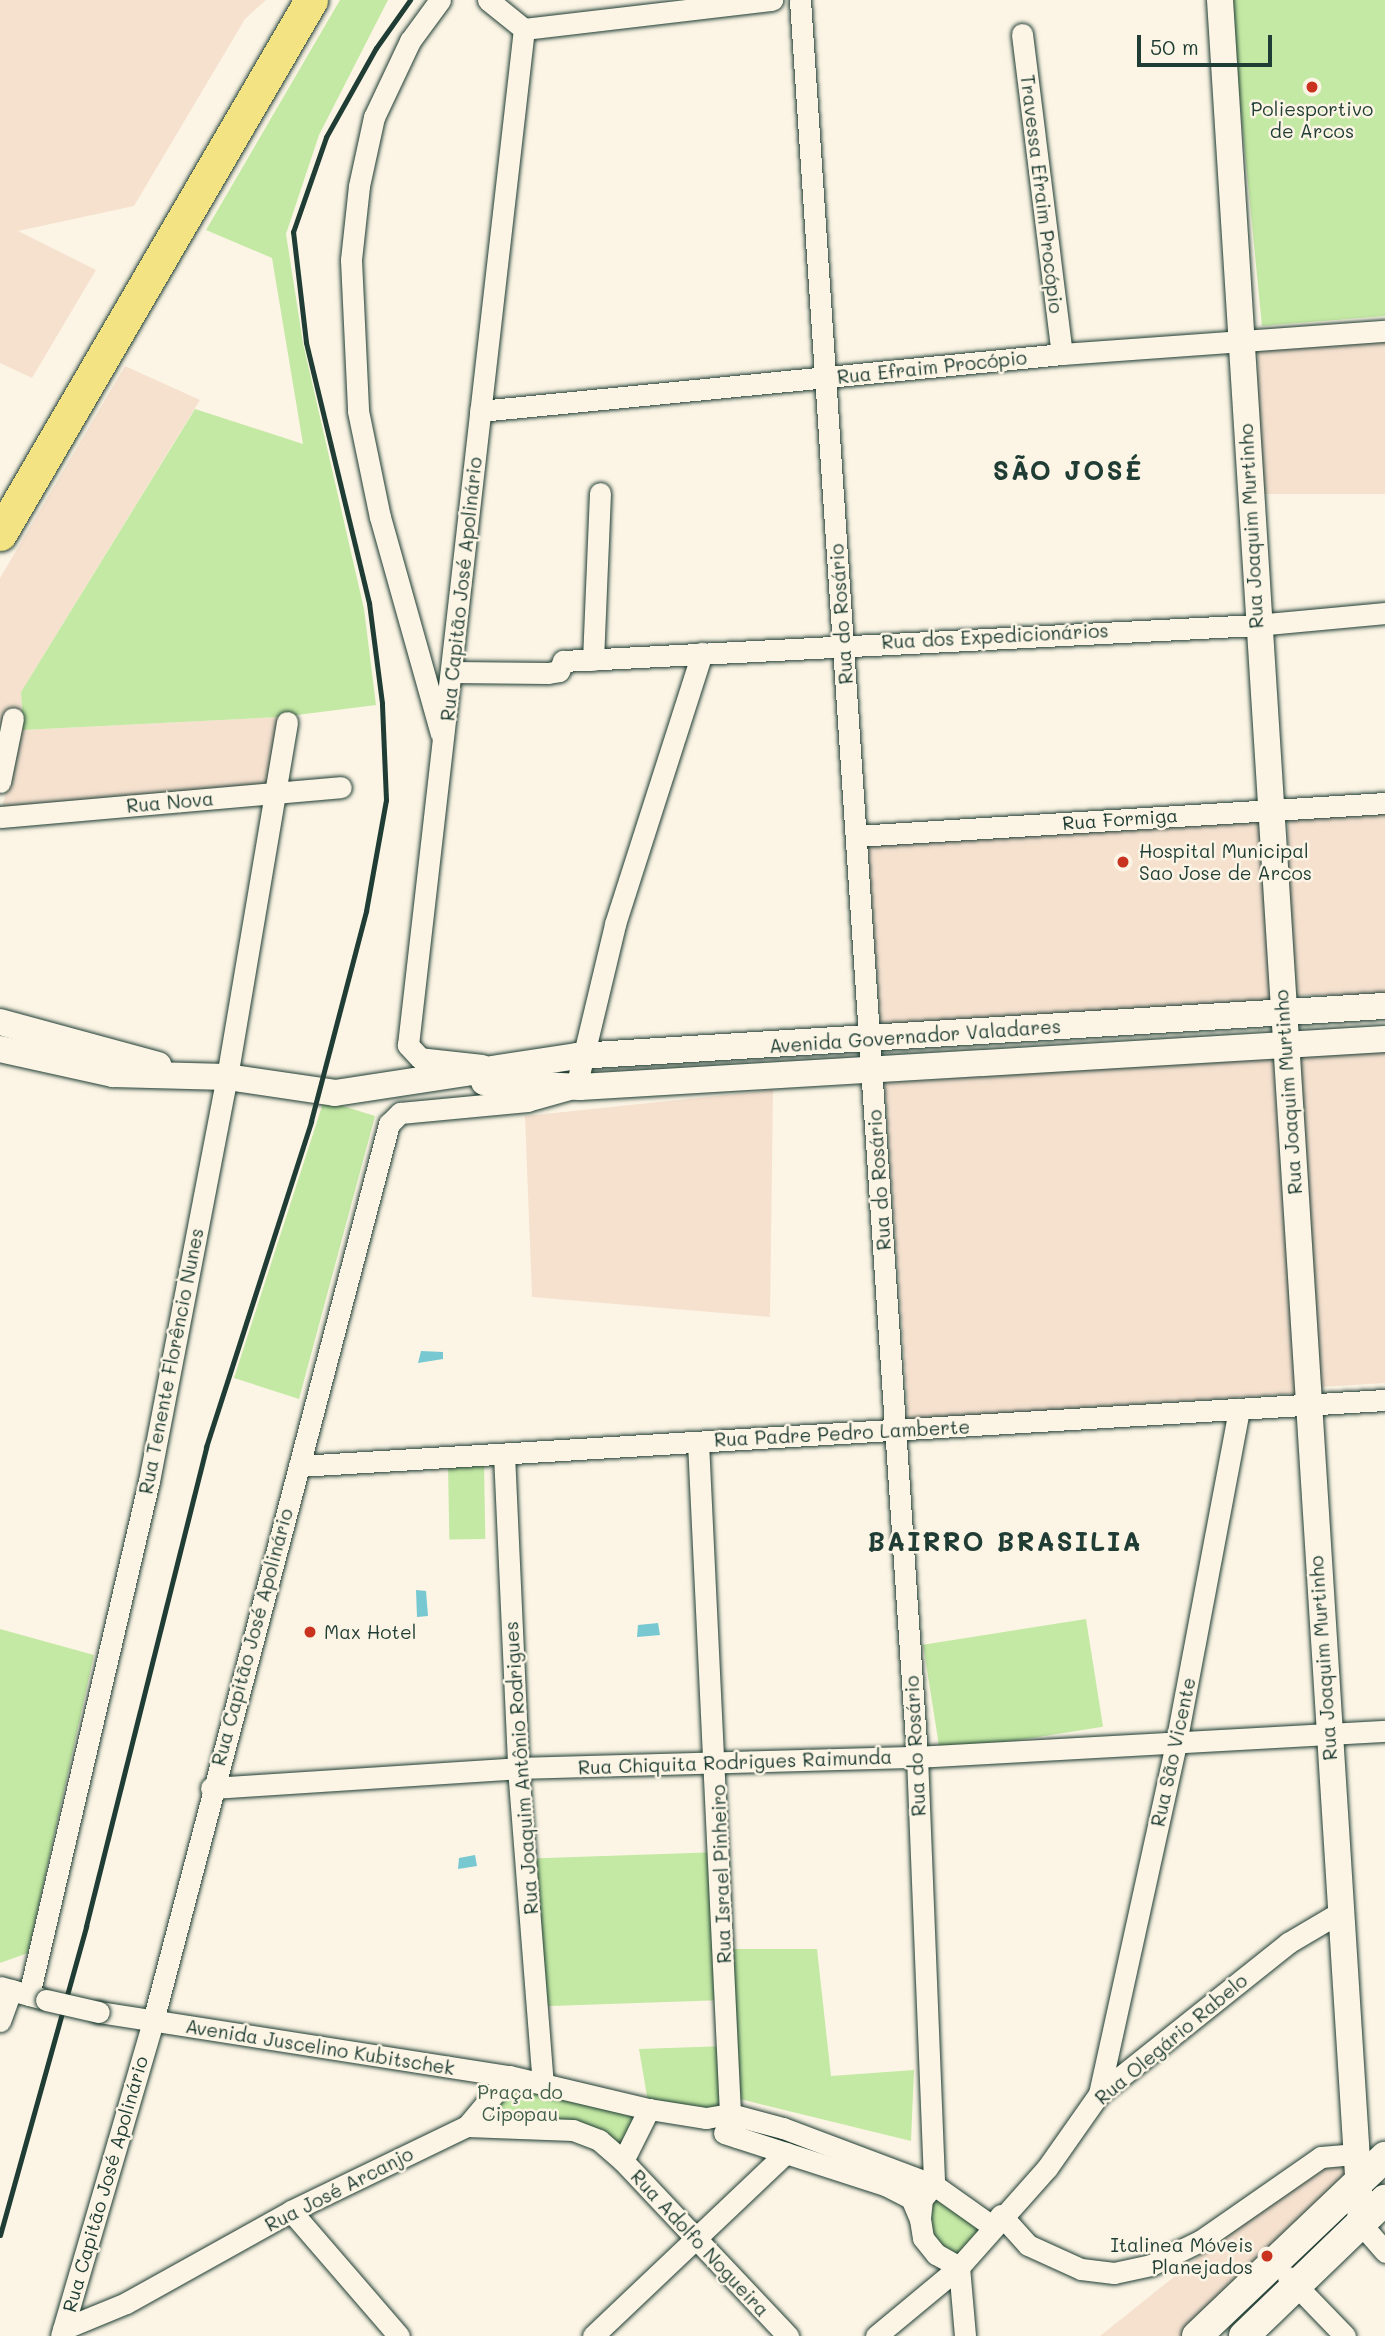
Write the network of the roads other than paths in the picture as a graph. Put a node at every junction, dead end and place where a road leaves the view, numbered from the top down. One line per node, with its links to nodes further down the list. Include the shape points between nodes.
1 (311, 0): 15 (main road)
2 (440, 0): 17 (street, via 410,41 374,117 359,186 351,260 358,411 380,517)
3 (772, 0): 7 (street)
4 (800, 0): 12 (street, Rua do Rosário)
5 (1220, 0): 10 (street, Rua Joaquim Murtinho)
6 (490, 1): 7 (street)
7 (524, 29): 13 (street, Rua Capitão José Apolinário)
8 (1022, 34): 11 (street, Travessa Efraim Procópio)
9 (1385, 331): 10 (street, Rua Efraim Procópio)
10 (1241, 342): 11 (street, Rua Efraim Procópio); 18 (street, Rua Joaquim Murtinho)
11 (1062, 354): 12 (street, Rua Efraim Procópio)
12 (825, 377): 13 (street, Rua Efraim Procópio); 20 (street, Rua do Rosário)
13 (480, 411): 19 (street, Rua Capitão José Apolinário)
14 (600, 493): 22 (street)
15 (0, 534)
16 (1385, 613): 18 (street, Rua dos Expedicionários)
17 (411, 622): 19 (street, via 430,649 444,649); 26 (street)
18 (1256, 625): 20 (street, Rua dos Expedicionários); 31 (street, Rua Joaquim Murtinho)
19 (455, 642): 23 (street, Rua Capitão José Apolinário)
20 (843, 643): 21 (street, Rua dos Expedicionários); 33 (street, Rua do Rosário)
21 (702, 653): 22 (street, Rua dos Expedicionários); 41 (street, via 615,924)
22 (593, 660): 23 (street, Rua dos Expedicionários, via 563,661 559,671 548,673)
23 (452, 672): 26 (street, Rua Capitão José Apolinário)
24 (13, 718): 27 (street)
25 (287, 722): 29 (street, Rua Tenente Florêncio Nunes)
26 (444, 746): 42 (street, Rua Capitão José Apolinário, via 408,1045 420,1058)
27 (0, 782)
28 (341, 787): 29 (street, Rua Nova)
29 (275, 793): 32 (street, Rua Nova); 45 (street, Rua Tenente Florêncio Nunes)
30 (1385, 803): 31 (street, Rua Formiga)
31 (1270, 810): 33 (street, Rua Formiga); 35 (street, Rua Joaquim Murtinho)
32 (0, 817)
33 (856, 836): 37 (street, Rua do Rosário)
34 (1385, 1006): 35 (street, Avenida Governador Valadares)
35 (1283, 1013): 37 (street, Avenida Governador Valadares); 39 (street, Rua Joaquim Murtinho)
36 (0, 1023): 44 (street, Avenida Governador Valadares)
37 (869, 1038): 41 (street, Avenida Governador Valadares); 43 (street, Rua do Rosário)
38 (1385, 1039): 39 (street, Avenida Governador Valadares)
39 (1285, 1045): 43 (street, Avenida Governador Valadares); 49 (street, Rua Joaquim Murtinho)
40 (0, 1049): 44 (street, Avenida Governador Valadares, via 113,1074)
41 (585, 1057): 42 (street, Avenida Governador Valadares); 47 (street)
42 (506, 1067): 46 (street, Avenida Governador Valadares)
43 (871, 1069): 47 (street, Avenida Governador Valadares); 51 (street, Rua do Rosário)
44 (193, 1075): 45 (street, Avenida Governador Valadares)
45 (227, 1077): 46 (street, Avenida Governador Valadares, via 335,1093); 63 (street, Rua Tenente Florêncio Nunes, via 149,1481)
46 (447, 1080): 47 (street, Avenida Governador Valadares)
47 (576, 1087): 54 (street, Rua Capitão José Apolinário, via 527,1101 400,1113 389,1124)
48 (1385, 1400): 49 (street, Rua Padre Pedro Lamberte)
49 (1307, 1405): 50 (street, Rua Padre Pedro Lamberte); 56 (street, Rua Joaquim Murtinho)
50 (1239, 1409): 51 (street, Rua Padre Pedro Lamberte); 57 (street, Rua São Vicente)
51 (895, 1430): 52 (street, Rua Padre Pedro Lamberte); 58 (street, Rua do Rosário)
52 (698, 1442): 53 (street, Rua Padre Pedro Lamberte); 59 (street, Rua Israel Pinheiro)
53 (504, 1454): 54 (street, Rua Padre Pedro Lamberte); 60 (street, Rua Joaquim Antônio Rodrigues)
54 (299, 1466): 61 (street, Rua Capitão José Apolinário)
55 (1385, 1731): 56 (street, Rua Chiquita Rodrigues Raimunda)
56 (1328, 1734): 57 (street, Rua Chiquita Rodrigues Raimunda); 62 (street, Rua Joaquim Murtinho)
57 (1176, 1743): 58 (street, Rua Chiquita Rodrigues Raimunda); 68 (street, Rua São Vicente)
58 (917, 1757): 59 (street, Rua Chiquita Rodrigues Raimunda); 77 (street, Rua do Rosário)
59 (716, 1765): 60 (street, Rua Chiquita Rodrigues Raimunda); 70 (street, Rua Israel Pinheiro)
60 (518, 1768): 61 (street, Rua Chiquita Rodrigues Raimunda); 67 (street, Rua Joaquim Antônio Rodrigues)
61 (211, 1788): 65 (street, Rua Capitão José Apolinário)
62 (1339, 1913): 68 (street, Rua Olegário Rabelo, via 1288,1943); 76 (street, Rua Joaquim Murtinho)
63 (21, 1993): 64 (street, Rua Tenente Florêncio Nunes); 65 (street, Avenida Juscelino Kubitschek, bridge)
64 (0, 2021)
65 (153, 2021): 66 (street, Avenida Juscelino Kubitschek); 89 (street, Rua Capitão José Apolinário)
66 (509, 2076): 67 (street, Avenida Juscelino Kubitschek); 72 (street)
67 (543, 2083): 69 (street, Avenida Juscelino Kubitschek)
68 (1099, 2094): 81 (street, Rua Olegário Rabelo, via 1048,2168)
69 (649, 2109): 71 (street, Avenida Juscelino Kubitschek); 75 (street, Rua Adolfo Nogueira)
70 (730, 2114): 71 (street, Avenida Juscelino Kubitschek); 73 (street, Rua Israel Pinheiro); 77 (street, Avenida Juscelino Kubitschek, via 808,2136)
71 (706, 2118): 73 (street, Avenida Juscelino Kubitschek, via 727,2136)
72 (467, 2126): 75 (street, Rua José Arcanjo, via 573,2130 599,2140); 80 (street, Rua José Arcanjo)
73 (737, 2137): 74 (street, Avenida Juscelino Kubitschek)
74 (786, 2152): 82 (street, Avenida Juscelino Kubitschek, via 911,2198); 84 (street)
75 (624, 2161): 84 (street, Rua Adolfo Nogueira)
76 (1375, 2162): 78 (main road); 81 (street, via 1321,2157 1200,2241 1151,2265 1114,2273 1081,2269 1028,2245)
77 (928, 2183): 81 (street, Avenida Juscelino Kubitschek, via 992,2226); 82 (street, Rua do Rosário)
78 (1356, 2184): 83 (street); 86 (main road)
79 (1385, 2200): 83 (main road)
80 (291, 2211): 89 (street, Rua José Arcanjo, via 159,2286); 90 (street)
81 (1001, 2215): 87 (street, Rua Olegário Rabelo)
82 (919, 2219): 87 (street, via 923,2238 936,2254)
83 (1361, 2224): 85 (street); 88 (main road)
84 (699, 2236): 91 (street); 92 (street, Rua Adolfo Nogueira)
85 (1385, 2252)
86 (1274, 2263): 88 (street); 95 (main road)
87 (960, 2267): 93 (street, Rua Olegário Rabelo); 94 (street)
88 (1297, 2286): 96 (main road); 97 (street)
89 (62, 2332)
90 (399, 2336)
91 (593, 2336)
92 (788, 2336)
93 (876, 2336)
94 (965, 2336)
95 (1197, 2336)
96 (1244, 2336)
97 (1345, 2336)

